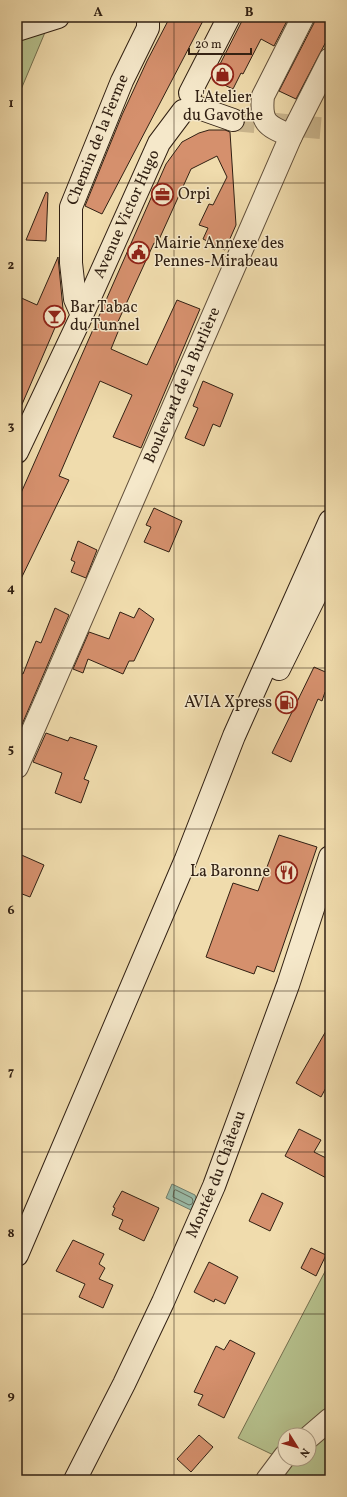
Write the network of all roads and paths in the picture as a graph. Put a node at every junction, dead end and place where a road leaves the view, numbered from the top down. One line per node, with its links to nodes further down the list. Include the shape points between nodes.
1 (58, 17): 5 (street)
2 (148, 17): 10 (street, Chemin de la Ferme, via 148,28 122,81 71,207 71,263 75,299)
3 (229, 17): 7 (street, Avenue Victor Hugo)
4 (303, 17): 9 (street, via 263,96 262,103 265,119 270,126)
5 (17, 30)
6 (330, 59): 9 (street, Boulevard de la Burlière)
7 (190, 104): 8 (street); 10 (street, Avenue Victor Hugo, via 159,143)
8 (233, 120)
9 (291, 136): 14 (street, Boulevard de la Burlière)
10 (82, 315): 11 (street, Avenue Victor Hugo)
11 (17, 452)
12 (330, 521): 16 (street, via 234,736)
13 (330, 566): 16 (street)
14 (17, 767)
15 (330, 857): 21 (street, Montée du Château, via 288,985 214,1186 163,1302)
16 (186, 859): 17 (street)
17 (17, 1255)
18 (330, 1418): 19 (street)
19 (317, 1430)
20 (277, 1467): 22 (street)
21 (75, 1480)
22 (267, 1480)

